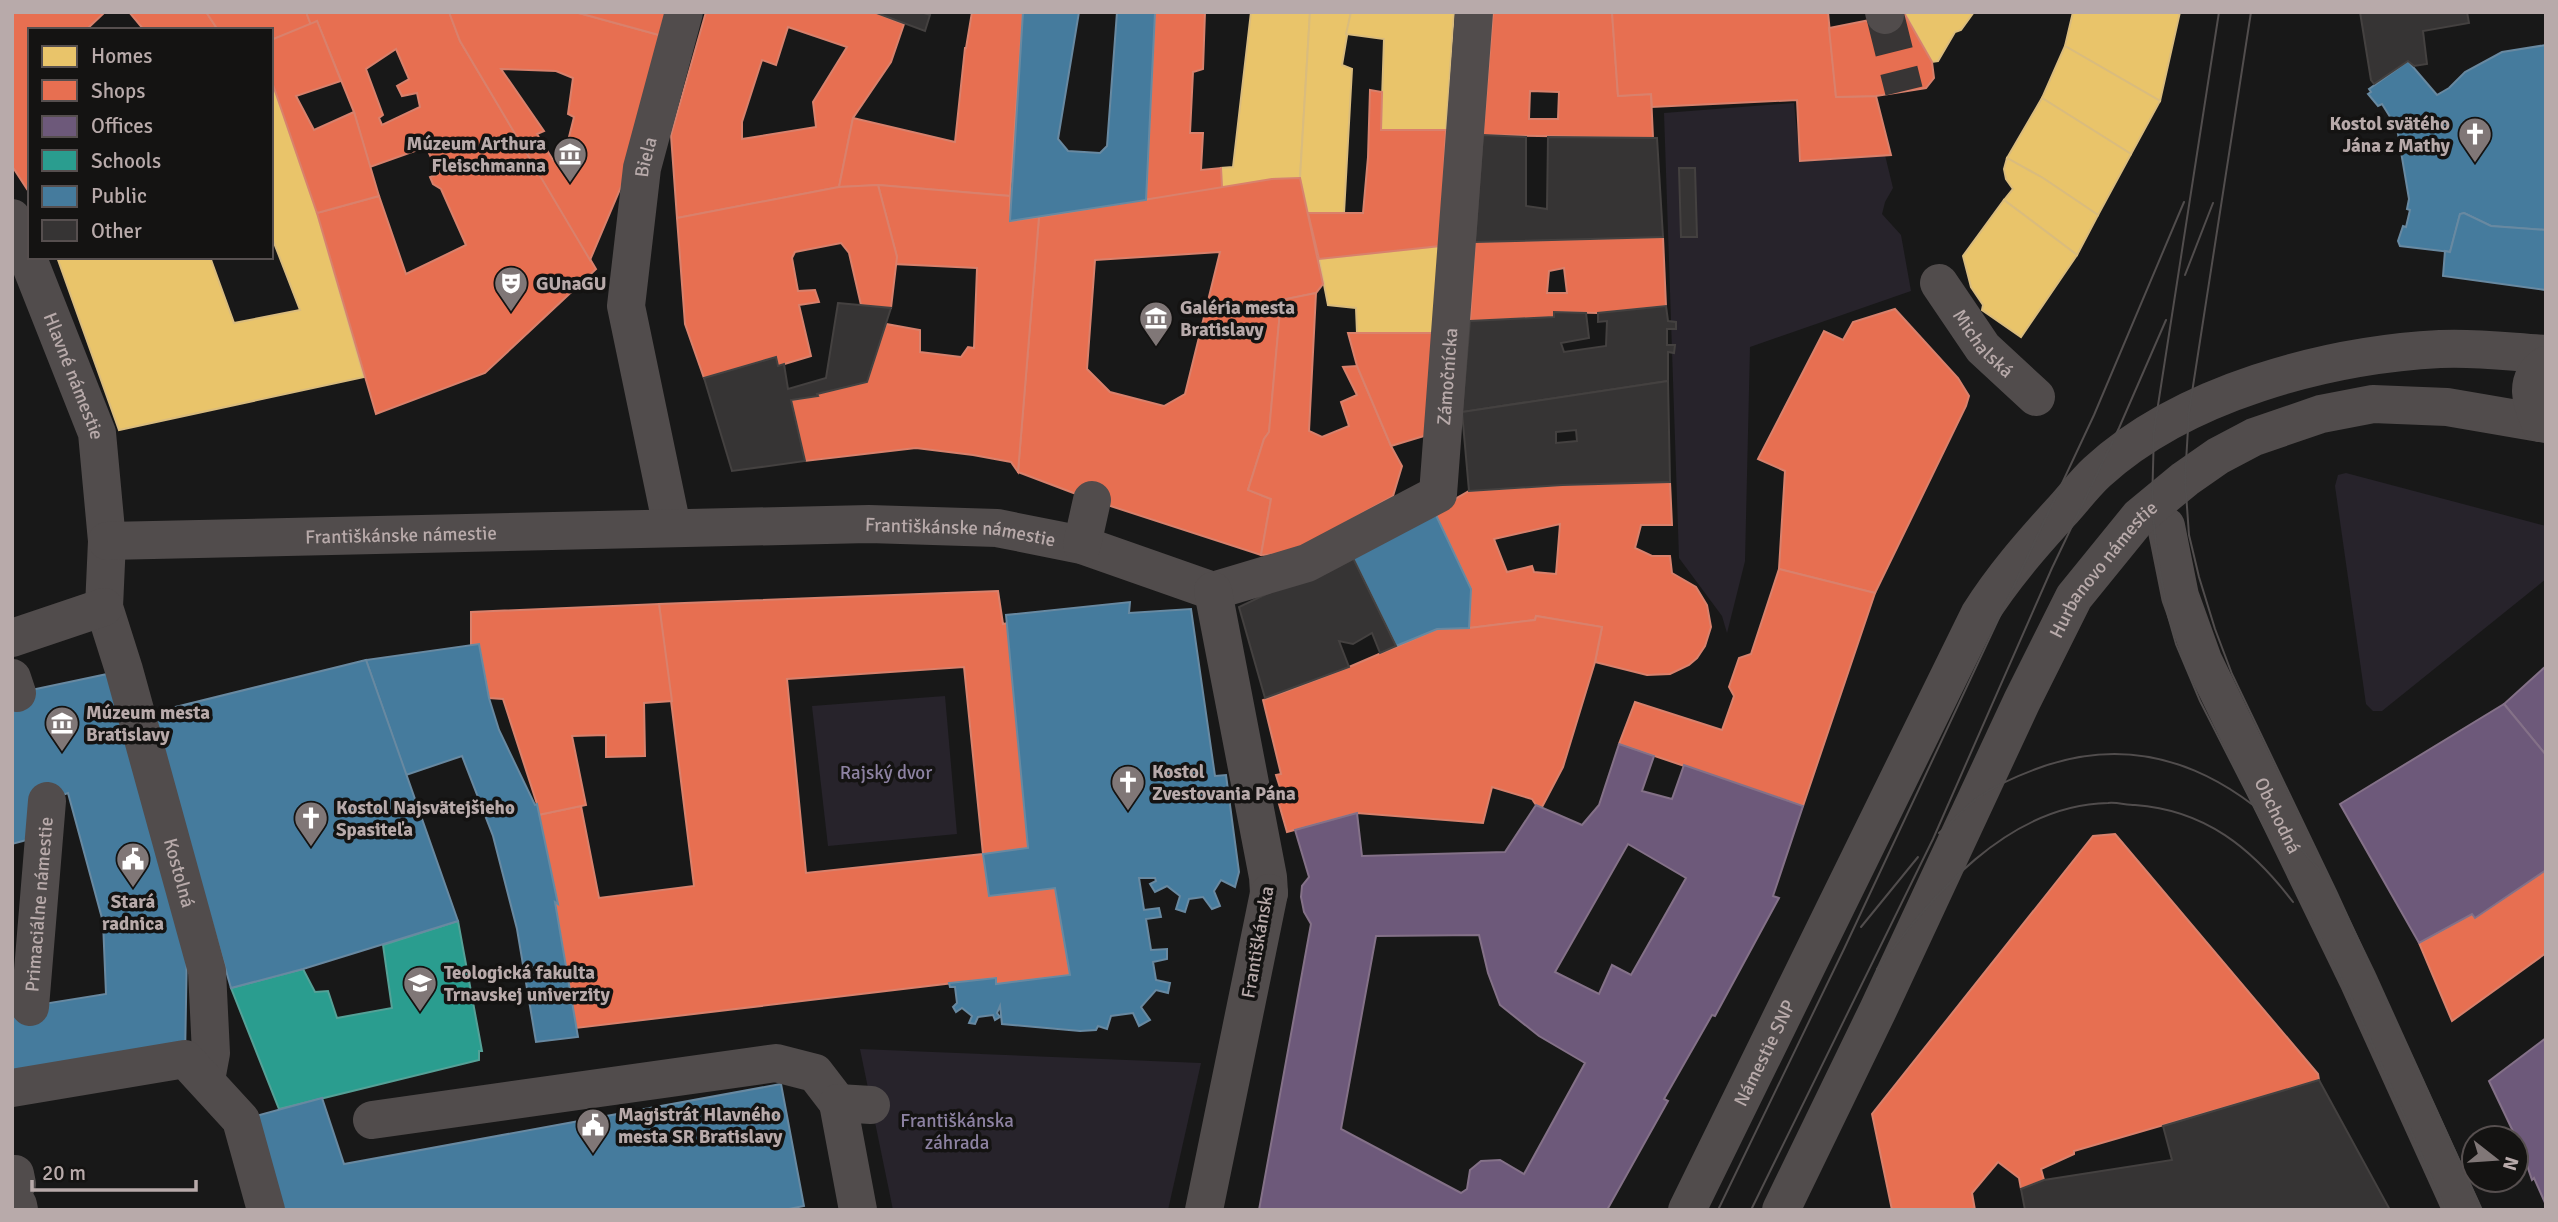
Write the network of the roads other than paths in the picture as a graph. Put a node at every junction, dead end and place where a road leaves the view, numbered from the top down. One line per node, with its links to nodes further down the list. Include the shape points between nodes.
1 (684, 12): 14 (street, Biela, via 642,169 626,306)
2 (1474, 12): 17 (street, Zámočnícka, via 1438,494 1307,563)
3 (12, 218): 4 (street, Hlavné námestie)
4 (28, 258)
5 (28, 259): 15 (street, Hlavné námestie, via 97,433)
6 (1939, 283): 9 (street, Michalská, via 1983,348)
7 (2546, 354): 10 (street, via 2443,349 2375,354 2317,366 2189,412)
8 (2546, 365): 11 (street, via 2531,385 2530,401)
9 (2036, 397)
10 (2169, 412): 13 (street, Obchodná); 31 (street, Námestie SNP, via 2097,472 2032,544 1979,615)
11 (2543, 424): 13 (street, Hurbanovo námestie, via 2447,407 2373,404 2321,414 2254,437 2205,464)
12 (1092, 500): 16 (street, Františkánske námestie)
13 (2164, 512): 32 (street, Hurbanovo námestie, via 2139,517 2074,597); 33 (street, Obchodná, via 2180,596 2203,660 2352,968)
14 (672, 527): 15 (street, Františkánske námestie); 16 (street, Františkánske námestie, via 996,527)
15 (119, 541): 18 (street, Hlavné námestie)
16 (1082, 545): 17 (street, Františkánske námestie)
17 (1213, 591): 30 (street, Františkánska, via 1269,893)
18 (104, 607): 19 (street); 20 (street, Hlavné námestie)
19 (12, 638)
20 (124, 670): 23 (street, Kostolná, via 207,971 211,1053)
21 (47, 801): 22 (street, Primaciálne námestie)
22 (30, 1007)
23 (206, 1080): 24 (street, via 185,1059); 28 (street, via 241,1119)
24 (12, 1088)
25 (372, 1120): 29 (street, via 776,1063 815,1073 854,1104)
26 (12, 1174): 27 (street, via 17,1184 13,1185 14,1205)
27 (19, 1210)
28 (266, 1210)
29 (858, 1210)
30 (1204, 1210)
31 (1687, 1210)
32 (1781, 1210)
33 (2462, 1210)

